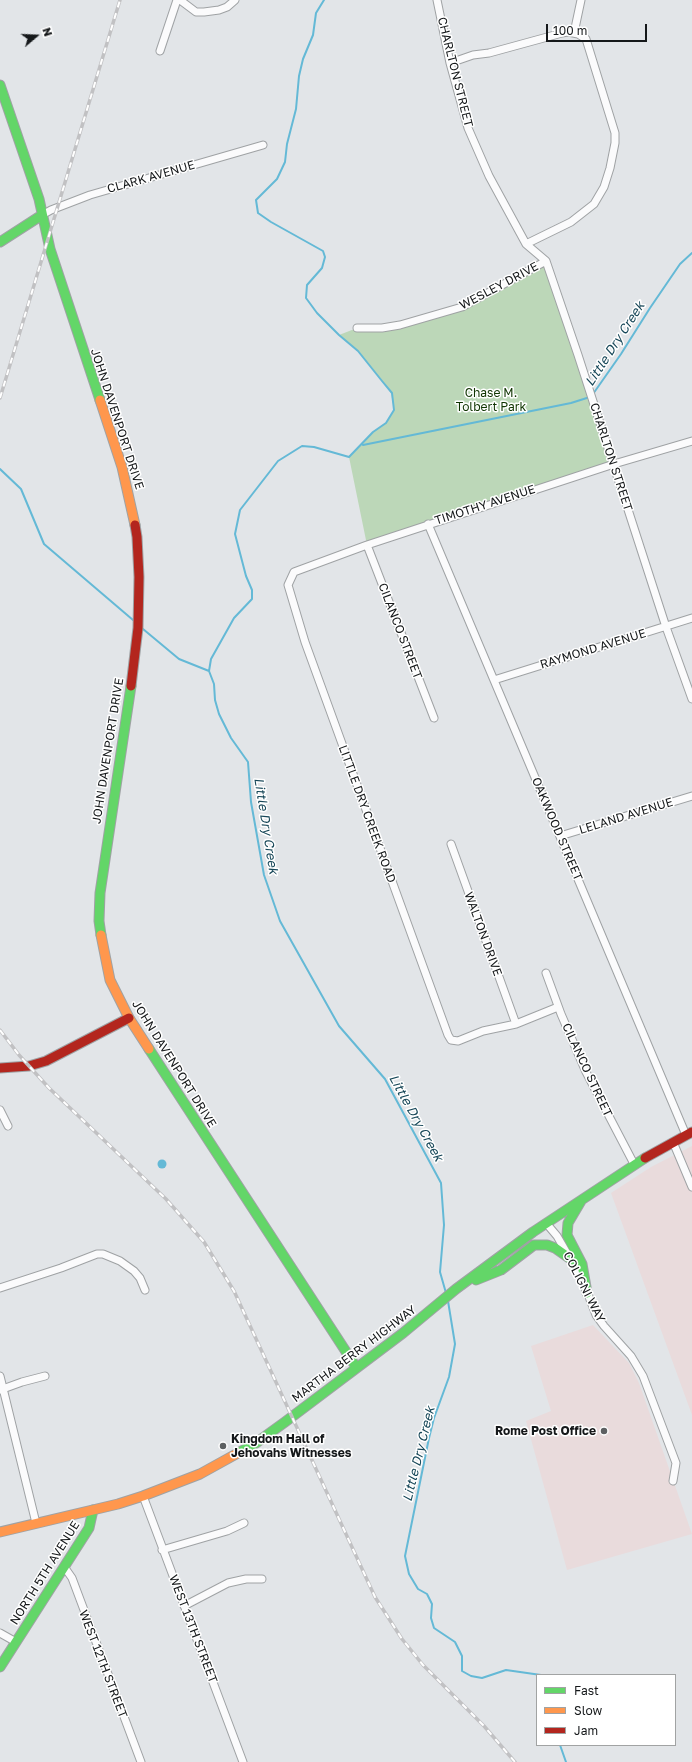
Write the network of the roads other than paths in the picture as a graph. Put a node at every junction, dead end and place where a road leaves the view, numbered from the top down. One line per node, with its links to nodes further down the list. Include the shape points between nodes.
1 (178, 0): 2 (street, via 196,12 204,12 227,7); 6 (street)
2 (235, 0)
3 (437, 0): 7 (street, CHARLTON STREET)
4 (582, 0): 5 (street)
5 (574, 33): 7 (street, via 555,34); 12 (street, via 586,39 615,133 610,168 604,187 594,204 571,222)
6 (160, 52)
7 (450, 63): 12 (street, CHARLTON STREET, via 468,128 488,176)
8 (0, 86): 10 (street, JOHN DAVENPORT DRIVE)
9 (262, 145): 10 (street, CLARK AVENUE, via 90,195)
10 (42, 215): 11 (street); 30 (street, JOHN DAVENPORT DRIVE, via 66,300 122,467 136,537 139,577 138,628 101,875 99,907 100,938 107,970)
11 (0, 242)
12 (526, 244): 13 (street, CHARLTON STREET)
13 (546, 261): 14 (street, WESLEY DRIVE, via 462,307 400,325); 16 (street, CHARLTON STREET)
14 (358, 328)
15 (692, 441): 16 (street, TIMOTHY AVENUE)
16 (614, 464): 17 (street, TIMOTHY AVENUE); 21 (street, CHARLTON STREET)
17 (428, 524): 18 (street, TIMOTHY AVENUE); 22 (street, OAKWOOD STREET)
18 (367, 545): 19 (street, TIMOTHY AVENUE, via 294,572); 24 (street, CILANCO STREET)
19 (288, 585): 31 (street, LITTLE DRY CREEK ROAD, via 305,642 451,1040 458,1041 483,1031)
20 (692, 618): 21 (street, RAYMOND AVENUE)
21 (666, 627): 22 (street, RAYMOND AVENUE); 23 (street, CHARLTON STREET)
22 (494, 680): 26 (street, OAKWOOD STREET)
23 (692, 699)
24 (434, 718)
25 (692, 796): 26 (street, LELAND AVENUE)
26 (560, 836): 35 (street, OAKWOOD STREET)
27 (450, 844): 31 (street, WALTON DRIVE)
28 (546, 973): 29 (street, CILANCO STREET)
29 (558, 1007): 31 (street); 37 (street, CILANCO STREET, via 586,1072)
30 (129, 1018): 32 (street, via 46,1061 29,1066); 46 (street, JOHN DAVENPORT DRIVE)
31 (516, 1024)
32 (0, 1068)
33 (0, 1110): 34 (street)
34 (8, 1126)
35 (689, 1133): 36 (street)
36 (672, 1142): 37 (street); 38 (street)
37 (634, 1164): 39 (street)
38 (692, 1187)
39 (583, 1198): 40 (street); 45 (street, via 568,1223 567,1235 582,1264)
40 (546, 1223): 41 (street, COLIGNI WAY); 42 (street)
41 (572, 1260): 42 (street, via 555,1248 534,1245 501,1270); 45 (street, COLIGNI WAY)
42 (482, 1275): 46 (street, MARTHA BERRY HIGHWAY, via 456,1289)
43 (0, 1288): 44 (street, via 103,1254 134,1271)
44 (145, 1290)
45 (587, 1293): 50 (street, COLIGNI WAY, via 596,1315 642,1372 676,1463)
46 (356, 1367): 51 (street, MARTHA BERRY HIGHWAY, via 256,1443 200,1474)
47 (0, 1376): 49 (street)
48 (45, 1376): 49 (street)
49 (2, 1390): 53 (street)
50 (673, 1481)
51 (143, 1496): 52 (street, MARTHA BERRY HIGHWAY); 56 (street, WEST 13TH STREET)
52 (93, 1510): 53 (street, MARTHA BERRY HIGHWAY); 57 (street, NORTH 5TH AVENUE, via 89,1528)
53 (36, 1523): 55 (street, MARTHA BERRY HIGHWAY)
54 (244, 1523): 56 (street, via 227,1531)
55 (0, 1532)
56 (162, 1550): 59 (street, WEST 13TH STREET)
57 (65, 1568): 61 (street, NORTH 5TH AVENUE); 63 (street, WEST 12TH STREET, via 72,1578)
58 (262, 1579): 59 (street, via 228,1583)
59 (184, 1606): 64 (street, WEST 13TH STREET)
60 (0, 1633): 61 (street)
61 (16, 1642): 62 (street, NORTH 5TH AVENUE)
62 (0, 1667)
63 (141, 1762)
64 (243, 1762)

